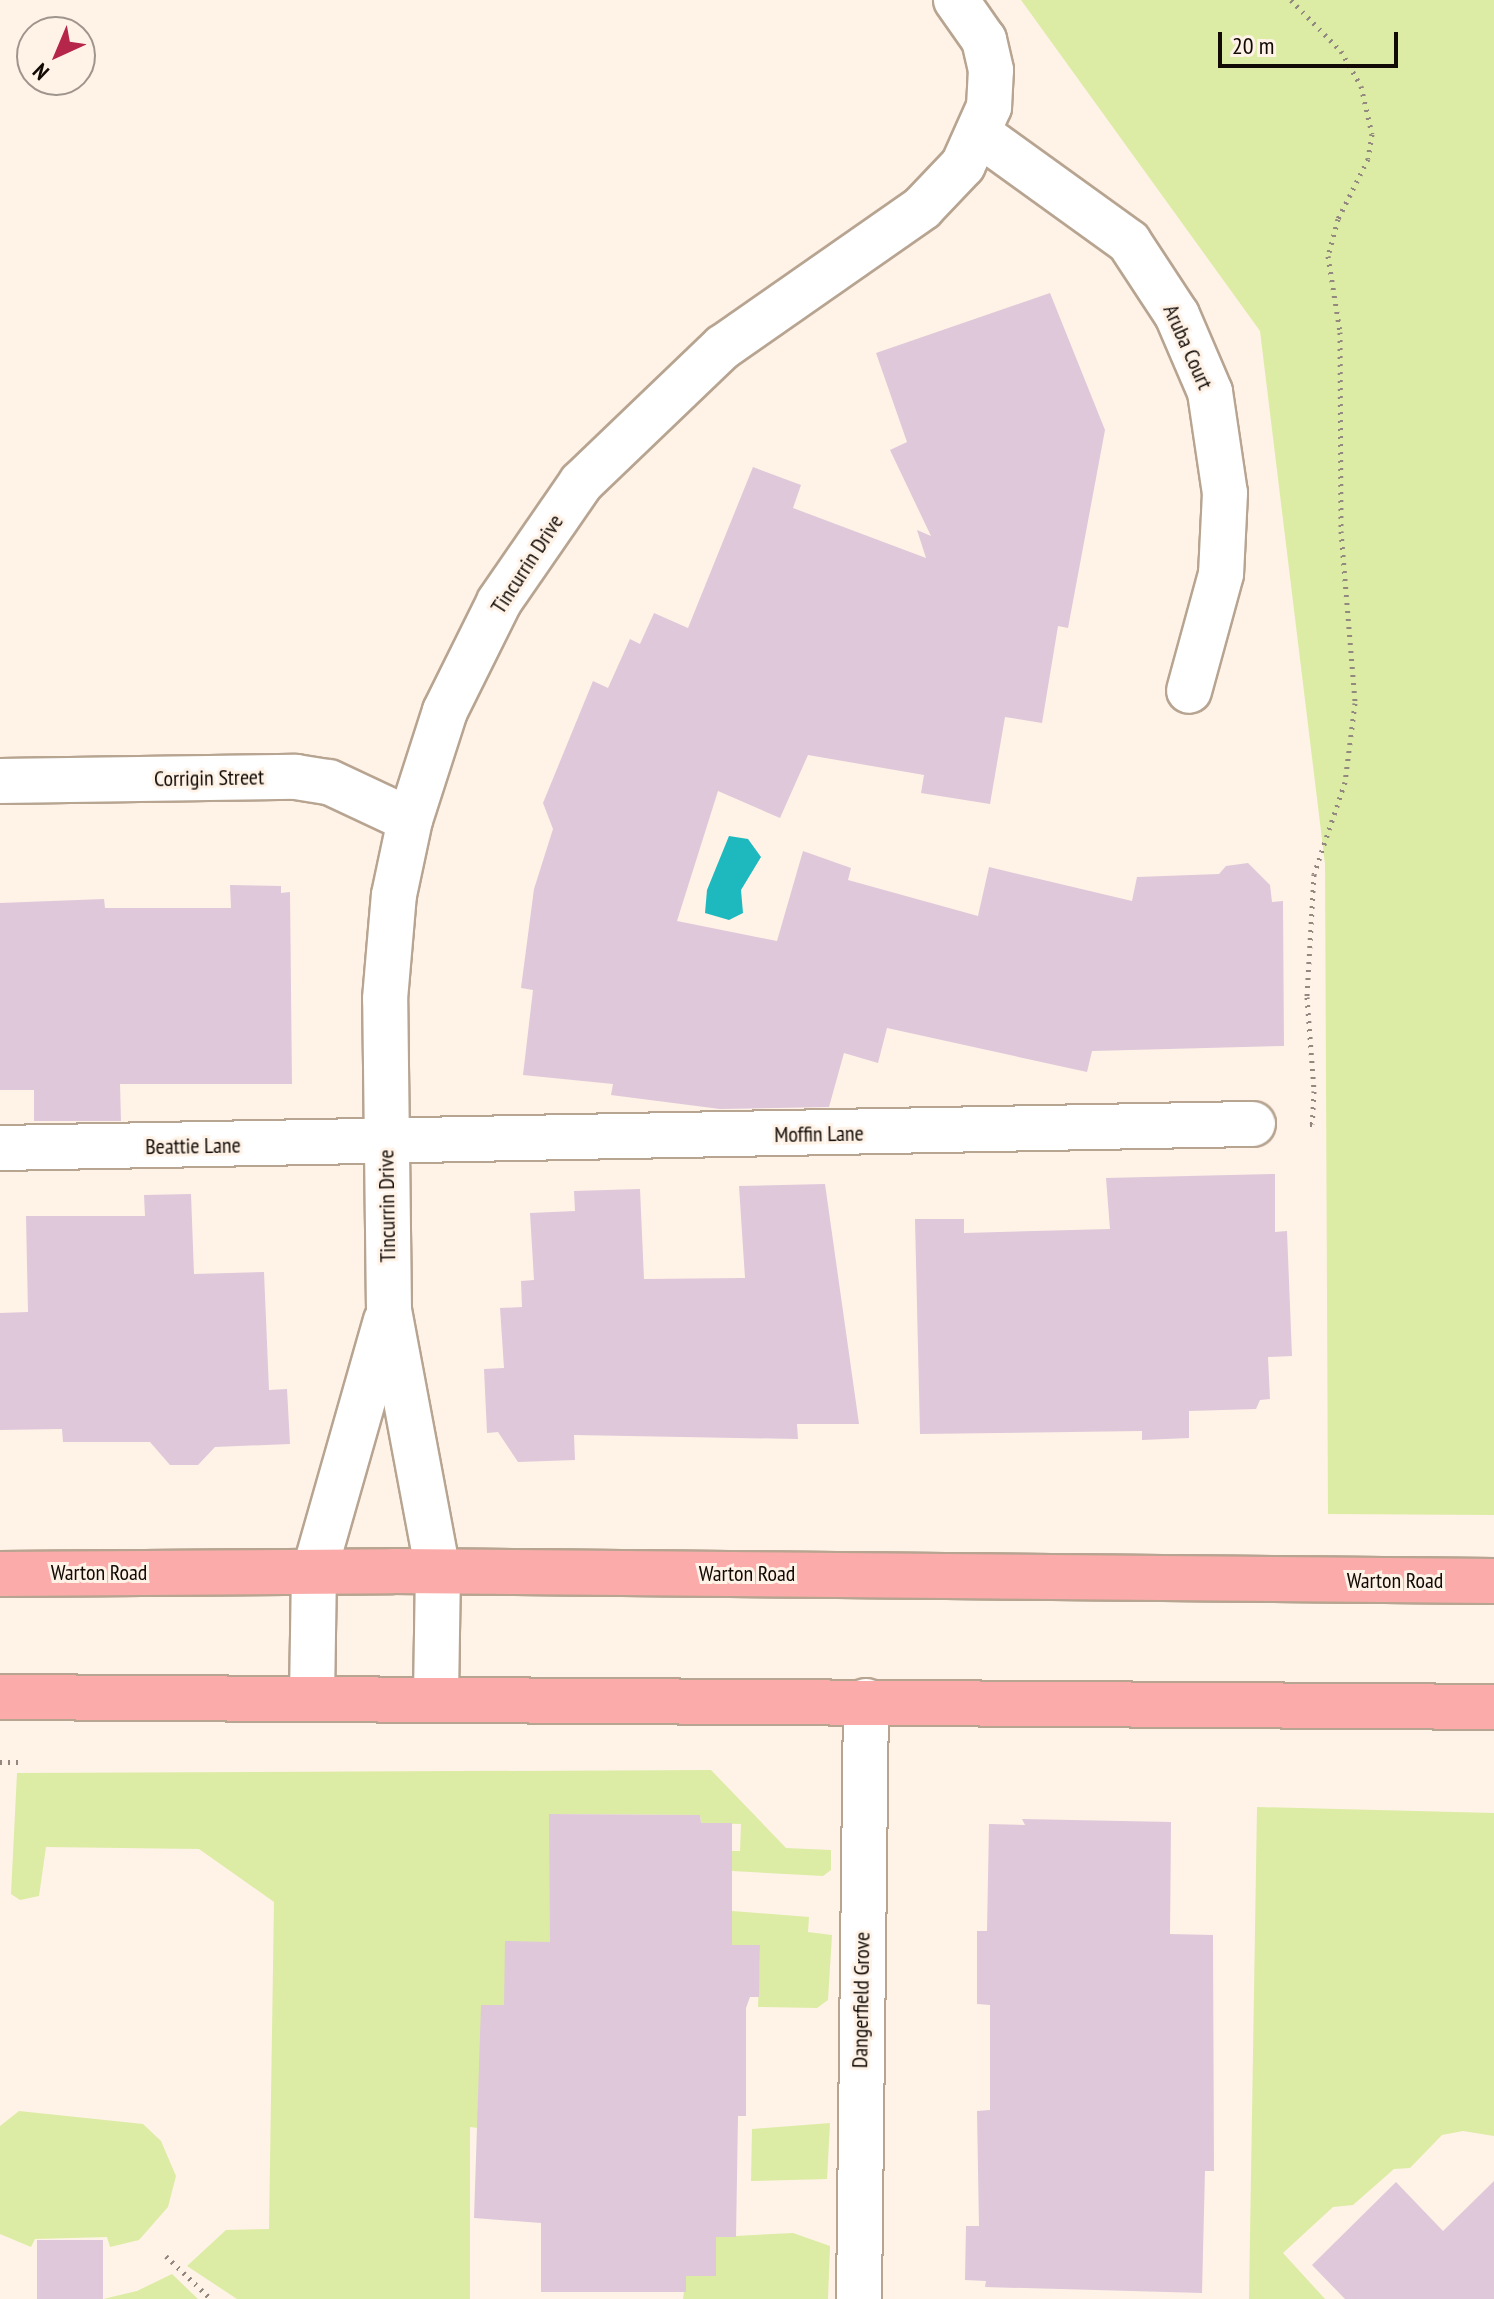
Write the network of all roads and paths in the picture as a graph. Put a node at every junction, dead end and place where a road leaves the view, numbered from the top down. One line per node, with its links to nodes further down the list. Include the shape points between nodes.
1 (956, 0): 3 (street, Tincurrin Drive, via 984,40 991,70 989,107)
2 (1291, 0): 7 (path, via 1341,51 1361,86 1372,134 1368,159 1338,219 1328,256 1340,332 1341,531 1355,703 1345,782 1314,874 1308,926 1312,1124)
3 (978, 133): 4 (street, Aruba Court, via 1129,242 1177,315 1210,392 1225,493 1221,574); 6 (street, Tincurrin Drive, via 963,165 922,208 723,347 581,483 499,602 445,711)
4 (1189, 691)
5 (0, 781): 6 (street, Corrigin Street, via 296,777 329,782)
6 (410, 820): 8 (street, Tincurrin Drive, via 388,957)
7 (1253, 1124): 8 (street, Moffin Lane)
8 (385, 1144): 9 (street, Beattie Lane); 10 (street, Tincurrin Drive)
9 (0, 1148)
10 (389, 1311): 11 (street, Tincurrin Drive); 12 (street, Tincurrin Drive)
11 (438, 1572): 12 (main road, Warton Road); 15 (main road, Warton Road, via 1114,1575); 18 (street, Tincurrin Drive)
12 (314, 1573): 13 (main road, Warton Road); 19 (street, Tincurrin Drive)
13 (0, 1574)
14 (1494, 1581): 15 (main road, Warton Road)
15 (1372, 1582): 16 (main road)
16 (1494, 1605)
17 (0, 1697): 19 (main road)
18 (436, 1697): 19 (main road); 20 (main road)
19 (312, 1698)
20 (866, 1701): 21 (main road); 26 (street, Dangerfield Grove)
21 (1494, 1707)
22 (0, 1762): 23 (path)
23 (24, 1762)
24 (166, 2256): 25 (path)
25 (211, 2299)
26 (859, 2299)

